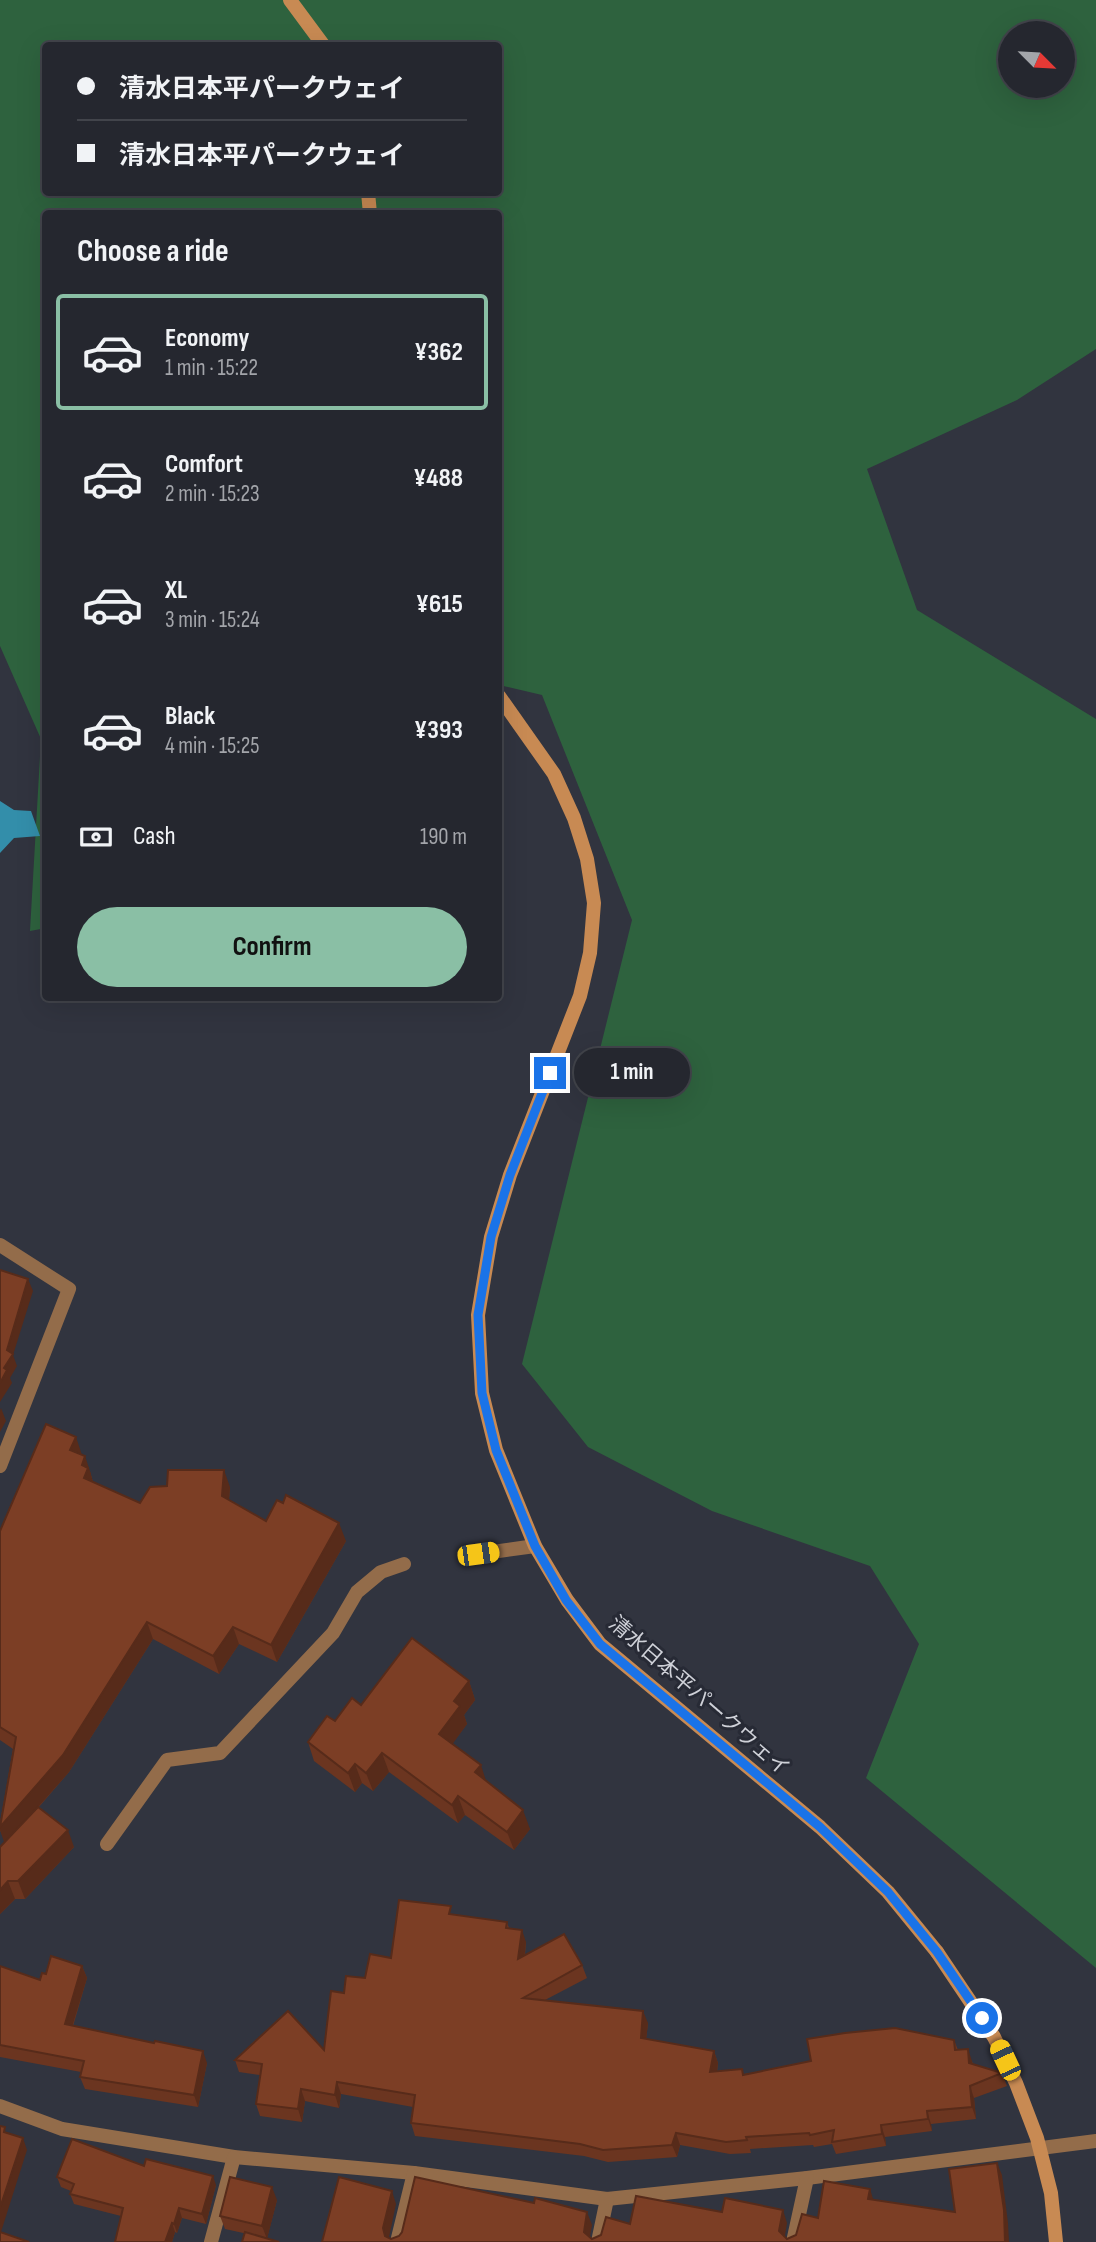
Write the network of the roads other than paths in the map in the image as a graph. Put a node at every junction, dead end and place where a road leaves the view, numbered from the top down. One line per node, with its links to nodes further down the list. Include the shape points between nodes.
1 (290, 0): 2 (street)
2 (321, 42)
3 (502, 700): 6 (street, 清水日本平パークウェイ, via 554,774 574,818 594,903 580,996 510,1175 491,1237 478,1315 482,1393 496,1450)
4 (0, 1245): 5 (street, via 69,1289)
5 (0, 1466)
6 (535, 1546): 7 (street); 20 (street, 清水日本平パークウェイ, bridge, via 566,1600 600,1644 820,1827 888,1892 937,1952 995,2037 1016,2083 1052,2193)
7 (478, 1554)
8 (404, 1564): 9 (street, via 381,1572 357,1592 333,1633 220,1752 167,1760)
9 (107, 1844)
10 (0, 2106): 12 (street, via 62,2129)
11 (1096, 2141): 14 (street)
12 (234, 2157): 13 (street); 16 (street)
13 (414, 2173): 15 (street); 17 (street)
14 (807, 2178): 15 (street); 19 (street)
15 (607, 2199): 18 (street)
16 (211, 2242)
17 (397, 2242)
18 (598, 2242)
19 (793, 2242)
20 (1056, 2242)

